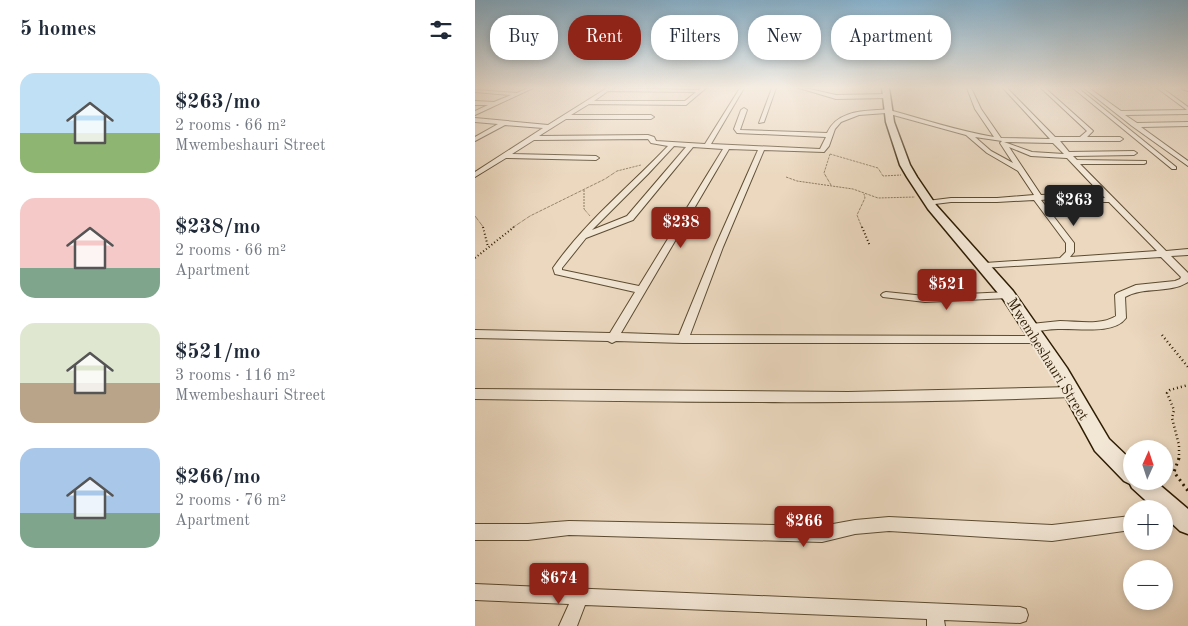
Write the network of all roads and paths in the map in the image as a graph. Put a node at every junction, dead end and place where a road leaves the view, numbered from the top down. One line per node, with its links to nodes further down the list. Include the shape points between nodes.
1 (562, 117): 18 (street)
2 (724, 117): 29 (street)
3 (741, 117): 20 (street, via 739,132)
4 (763, 117): 14 (street)
5 (848, 117): 20 (street, via 833,127)
6 (890, 117): 46 (street, Mwembeshauri Street)
7 (910, 117): 19 (street)
8 (983, 117): 25 (street)
9 (1034, 117): 26 (street)
10 (1075, 117): 23 (street, via 1090,131)
11 (1111, 117): 43 (street)
12 (1124, 117): 17 (street)
13 (475, 120): 15 (street)
14 (761, 122)
15 (504, 123): 18 (street); 22 (street)
16 (1188, 124): 17 (street)
17 (1134, 125): 37 (street)
18 (547, 127): 21 (street)
19 (969, 134): 25 (street); 44 (street, via 989,152)
20 (830, 135): 32 (street)
21 (532, 138): 27 (street, via 648,137 655,143); 35 (street)
22 (475, 139)
23 (1082, 139): 24 (street); 26 (street)
24 (1120, 139)
25 (998, 140): 26 (street); 36 (street, via 1031,154); 44 (street)
26 (1056, 140): 36 (street)
27 (673, 144): 28 (street); 40 (street)
28 (692, 144): 29 (street); 56 (street, via 630,218)
29 (707, 145): 30 (street)
30 (728, 146): 31 (street); 64 (street)
31 (762, 148): 32 (street); 71 (street)
32 (824, 151): 34 (path)
33 (1135, 153): 36 (street)
34 (830, 154): 46 (path, via 878,168 883,176); 48 (path, via 824,173)
35 (503, 156): 38 (street); 45 (street)
36 (1071, 157): 41 (street); 53 (street)
37 (1179, 157): 39 (street); 42 (street)
38 (596, 158)
39 (1188, 158)
40 (658, 160): 49 (path, via 617,171); 55 (street)
41 (1144, 162)
42 (1188, 164)
43 (1174, 168)
44 (1019, 169): 51 (street)
45 (475, 175)
46 (910, 175): 52 (street, Mwembeshauri Street)
47 (786, 177): 48 (path)
48 (831, 185): 50 (path)
49 (584, 190): 55 (path, via 584,209 590,216); 58 (path, via 530,216)
50 (864, 194): 52 (path, via 878,198); 57 (path, via 857,215)
51 (1037, 198): 52 (street); 53 (street, via 1061,196 1075,200); 62 (street, via 1070,243 1070,252)
52 (927, 200): 63 (street, Mwembeshauri Street)
53 (1111, 200): 60 (street)
54 (475, 216): 58 (path, via 485,229)
55 (591, 226): 56 (street)
56 (583, 236): 64 (street, via 559,262 558,272)
57 (870, 246)
58 (488, 247): 61 (path)
59 (1188, 252): 60 (street)
60 (1163, 254): 62 (street); 68 (street, via 1181,269 1186,276 1184,281 1173,286 1144,286 1120,295 1121,318 1116,323 1062,324)
61 (475, 258)
62 (1062, 262): 63 (street)
63 (985, 266): 66 (street, Mwembeshauri Street)
64 (640, 290): 70 (street)
65 (886, 295): 66 (street, via 925,299)
66 (1008, 295): 68 (street, Mwembeshauri Street)
67 (475, 334): 70 (street)
68 (1035, 334): 71 (street); 74 (street, Mwembeshauri Street)
69 (1162, 335): 72 (path)
70 (612, 339): 71 (street)
71 (683, 340)
72 (1188, 367)
73 (1188, 385): 78 (path, via 1167,393 1174,410 1172,418 1179,445 1174,472)
74 (1072, 392): 75 (street, via 849,398); 76 (street, Mwembeshauri Street, via 1102,444)
75 (475, 394)
76 (1123, 466)
77 (1148, 490): 79 (street)
78 (1188, 492)
79 (1177, 519)
80 (1123, 524): 81 (street, via 1052,533 889,524 822,534 569,528)
81 (475, 532)
82 (475, 592): 83 (street)
83 (580, 597): 85 (street); 86 (street)
84 (1020, 615): 85 (street)
85 (935, 619)
86 (568, 626)

